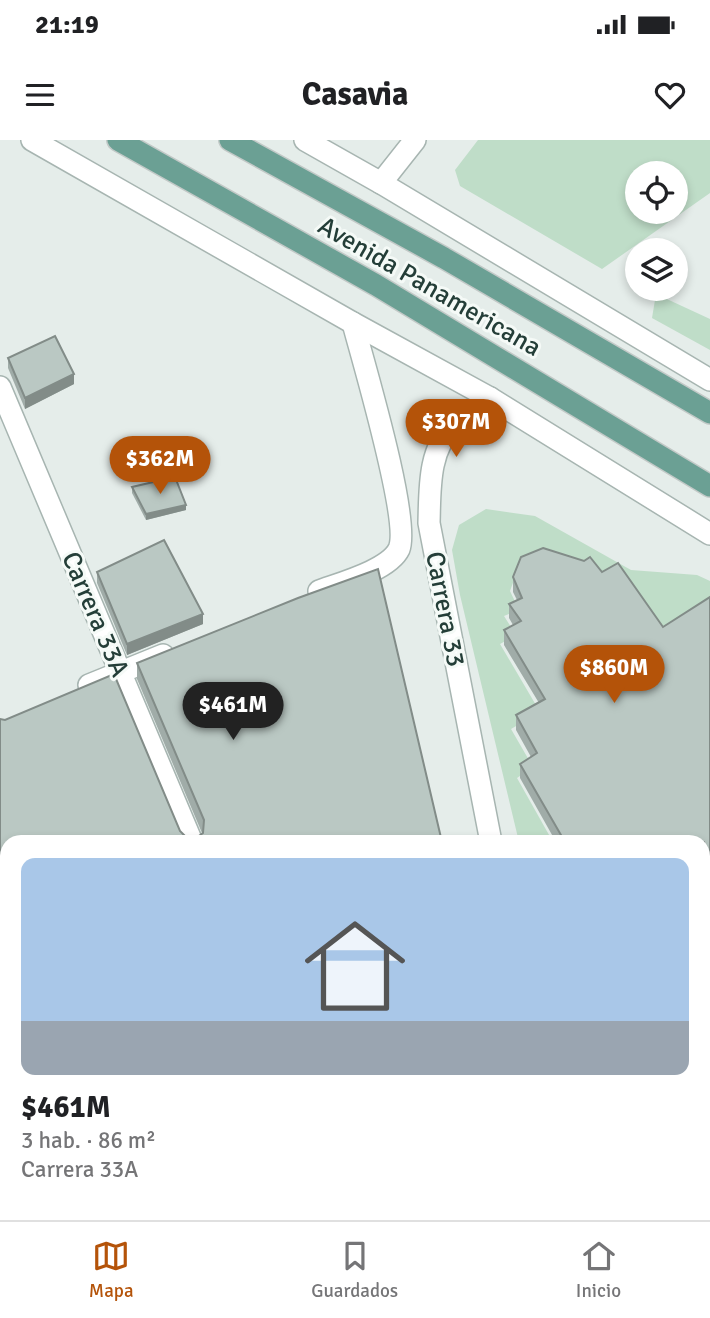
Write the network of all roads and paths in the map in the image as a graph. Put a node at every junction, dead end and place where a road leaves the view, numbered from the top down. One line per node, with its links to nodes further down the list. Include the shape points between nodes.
1 (32, 140): 7 (street)
2 (118, 140): 12 (main road, Avenida Panamericana, via 376,285)
3 (230, 140): 11 (main road, Avenida Panamericana)
4 (305, 140): 6 (street)
5 (415, 140): 6 (street)
6 (381, 183): 8 (street)
7 (353, 323): 10 (street); 14 (street, Carrera 33, via 399,502 402,533 398,550 382,566)
8 (710, 380)
9 (0, 387): 16 (street, Carrera 33A)
10 (490, 398): 13 (street); 19 (street, Carrera 33, via 453,426 436,451 429,523)
11 (710, 413)
12 (710, 486)
13 (710, 534)
14 (295, 601)
15 (183, 647): 16 (street)
16 (120, 672): 17 (street); 18 (street, Carrera 33A)
17 (72, 693)
18 (189, 835)
19 (490, 835)

